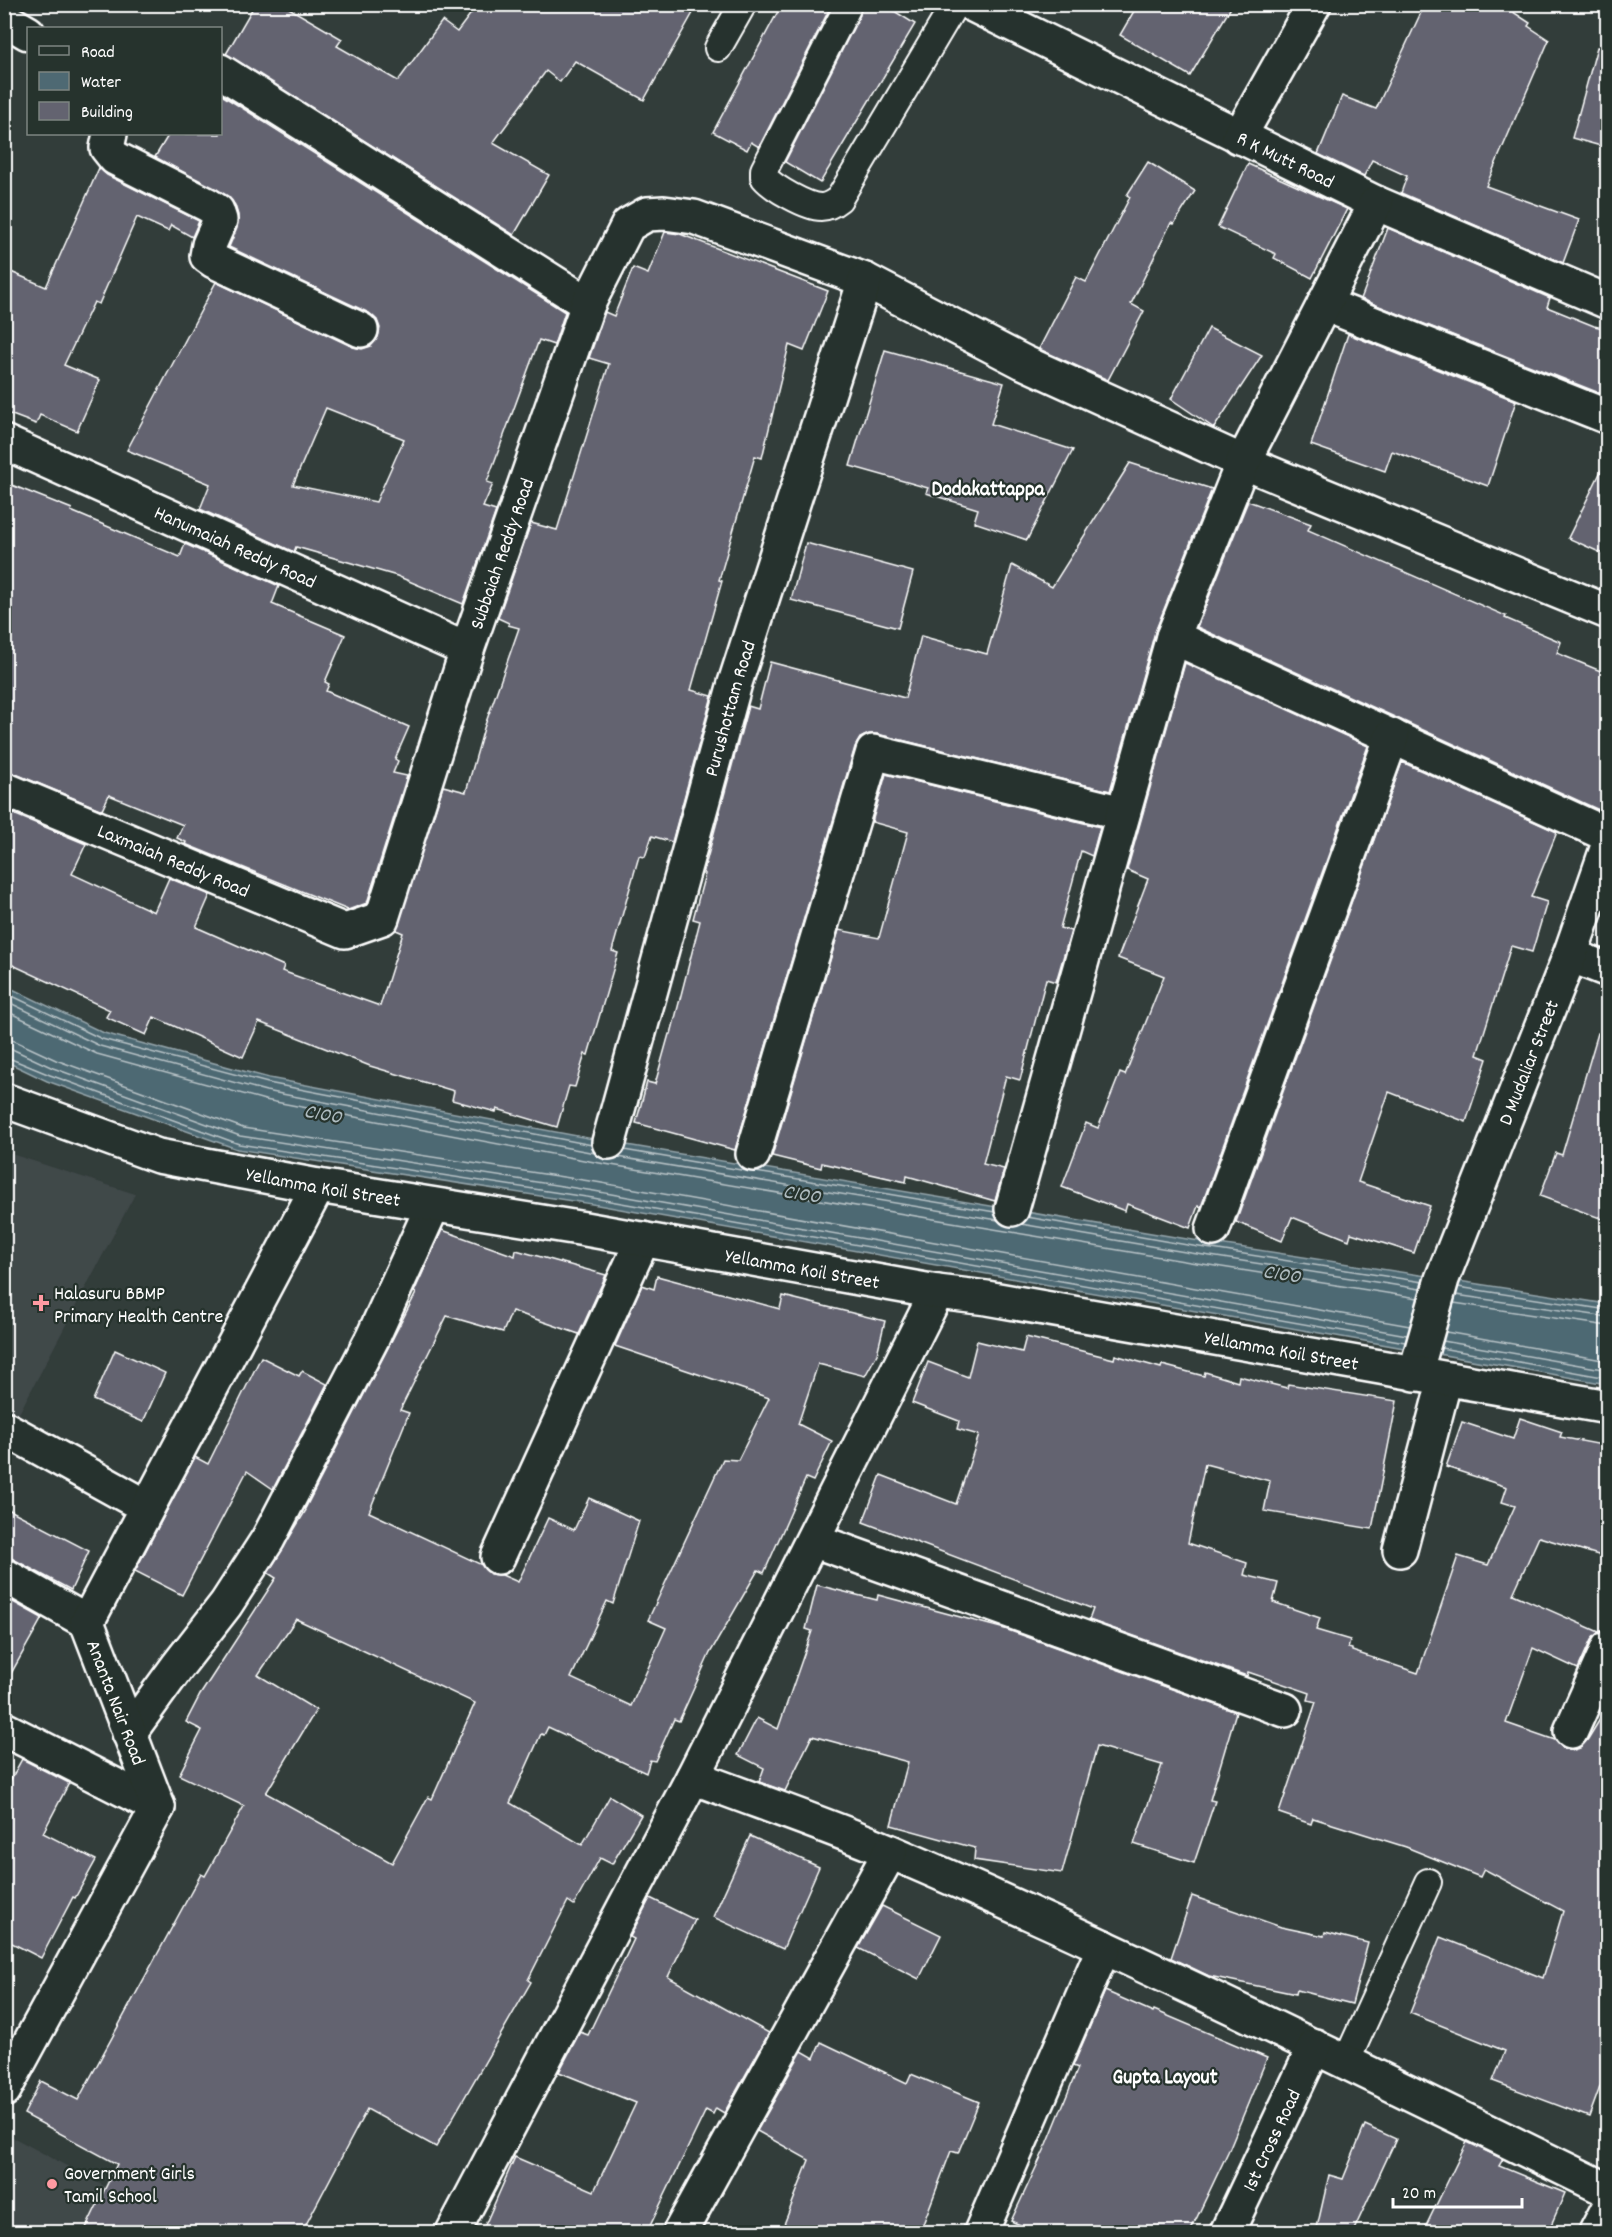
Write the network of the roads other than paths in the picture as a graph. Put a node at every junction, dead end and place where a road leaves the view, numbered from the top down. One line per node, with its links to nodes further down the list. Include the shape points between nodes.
1 (743, 4): 8 (lane)
2 (955, 4): 5 (lane, via 839,199 820,207 775,186 764,177 764,170)
3 (971, 4): 11 (street, R K Mutt Road)
4 (1314, 4): 11 (street)
5 (847, 8)
6 (4, 19): 7 (street)
7 (27, 32)
8 (717, 48)
9 (222, 71): 15 (street)
10 (109, 135): 17 (street, via 107,148 114,158 218,211 220,220 207,256)
11 (1239, 137): 12 (street, R K Mutt Road)
12 (1376, 203): 14 (street, R K Mutt Road); 16 (street)
13 (865, 280): 15 (street, Subbaiah Reddy Road, via 694,217 647,214 628,225); 20 (street, Subbaiah Reddy Road, via 1023,362); 33 (street, Purushottam Road, via 735,683)
14 (1608, 302)
15 (588, 304): 23 (street, Subbaiah Reddy Road)
16 (1324, 304): 18 (street); 20 (street)
17 (361, 330)
18 (1608, 417)
19 (4, 442): 23 (street, Hanumaiah Reddy Road)
20 (1243, 462): 21 (street, Subbaiah Reddy Road); 22 (street)
21 (1608, 612)
22 (1173, 637): 24 (street); 26 (street)
23 (467, 650): 29 (street, Subbaiah Reddy Road, via 382,918)
24 (1392, 736): 27 (street); 38 (street)
25 (4, 789): 29 (street, Laxmaiah Reddy Road)
26 (1124, 813): 34 (street, via 873,752); 37 (street)
27 (1608, 835)
28 (1608, 846): 30 (street, D Mudaliar Street)
29 (345, 931)
30 (1570, 955): 31 (street); 41 (street, D Mudaliar Street, via 1442,1279)
31 (1608, 970)
32 (4, 1100): 35 (street, Yellamma Koil Street, via 158,1156)
33 (609, 1142)
34 (753, 1154)
35 (318, 1186): 36 (street, Yellamma Koil Street); 44 (street, Ananta Nair Road)
36 (433, 1205): 39 (street, Yellamma Koil Street); 54 (street, via 373,1337 268,1539 226,1604)
37 (1012, 1209)
38 (1213, 1229)
39 (643, 1239): 40 (street, Yellamma Koil Street); 47 (street)
40 (937, 1292): 41 (street, Yellamma Koil Street); 45 (street)
41 (1427, 1368): 42 (street, Yellamma Koil Street); 46 (street, D Mudaliar Street)
42 (1608, 1407)
43 (4, 1428): 44 (street)
44 (147, 1507): 49 (street, Ananta Nair Road)
45 (813, 1540): 51 (street); 55 (street)
46 (1400, 1550)
47 (498, 1557)
48 (4, 1575): 49 (street)
49 (87, 1622): 54 (street, Ananta Nair Road)
50 (1608, 1648): 53 (street)
51 (1285, 1710)
52 (4, 1729): 56 (street)
53 (1571, 1731)
54 (129, 1733): 56 (street, Ananta Nair Road)
55 (693, 1777): 57 (street); 65 (street)
56 (158, 1808): 62 (street)
57 (890, 1852): 59 (street); 66 (street)
58 (1428, 1882): 61 (lane)
59 (1104, 1947): 60 (street); 67 (street)
60 (1315, 2046): 61 (street); 68 (street, 1st Cross Road)
61 (1346, 2062): 63 (street)
62 (4, 2090)
63 (1608, 2190)
64 (1608, 2209): 69 (street)
65 (453, 2232)
66 (680, 2232)
67 (981, 2232)
68 (1227, 2232)
69 (1596, 2232)

